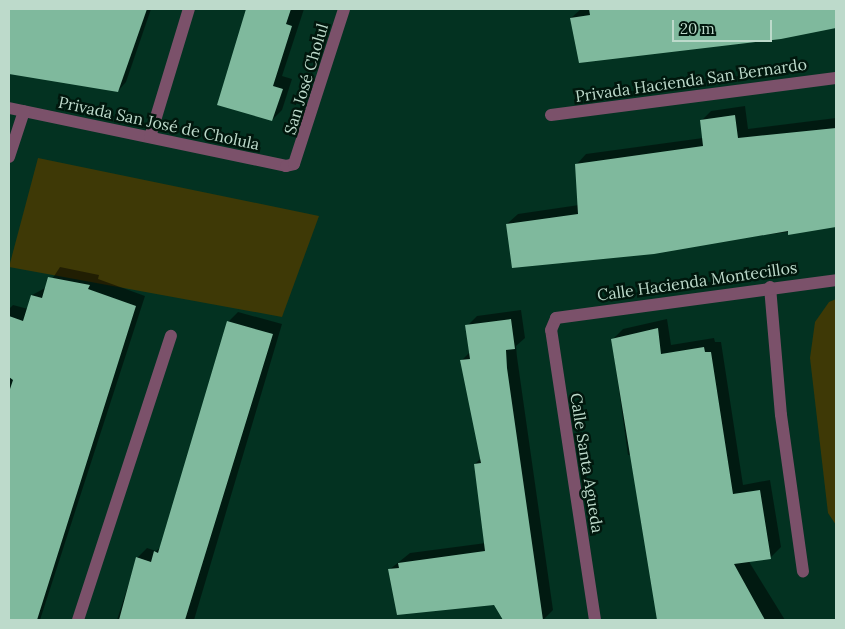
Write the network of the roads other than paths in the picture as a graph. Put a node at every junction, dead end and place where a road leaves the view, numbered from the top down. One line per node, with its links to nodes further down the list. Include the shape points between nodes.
1 (189, 9): 7 (street)
2 (344, 9): 9 (street, San José Cholul)
3 (836, 78): 6 (street, Privada Hacienda San Bernardo)
4 (9, 108): 5 (street, Privada San José de Cholula)
5 (24, 111): 7 (street, Privada San José de Cholula); 8 (street)
6 (551, 115)
7 (150, 137): 9 (street, Privada San José de Cholula, via 286,166)
8 (9, 158)
9 (300, 159)
10 (836, 280): 11 (street, Calle Hacienda Montecillos)
11 (770, 287): 12 (street, Calle Hacienda Montecillos); 14 (street, via 781,415)
12 (562, 316): 16 (street, Calle Santa Agueda, via 556,318 551,330)
13 (171, 336): 15 (street)
14 (803, 571)
15 (78, 620)
16 (594, 620)

